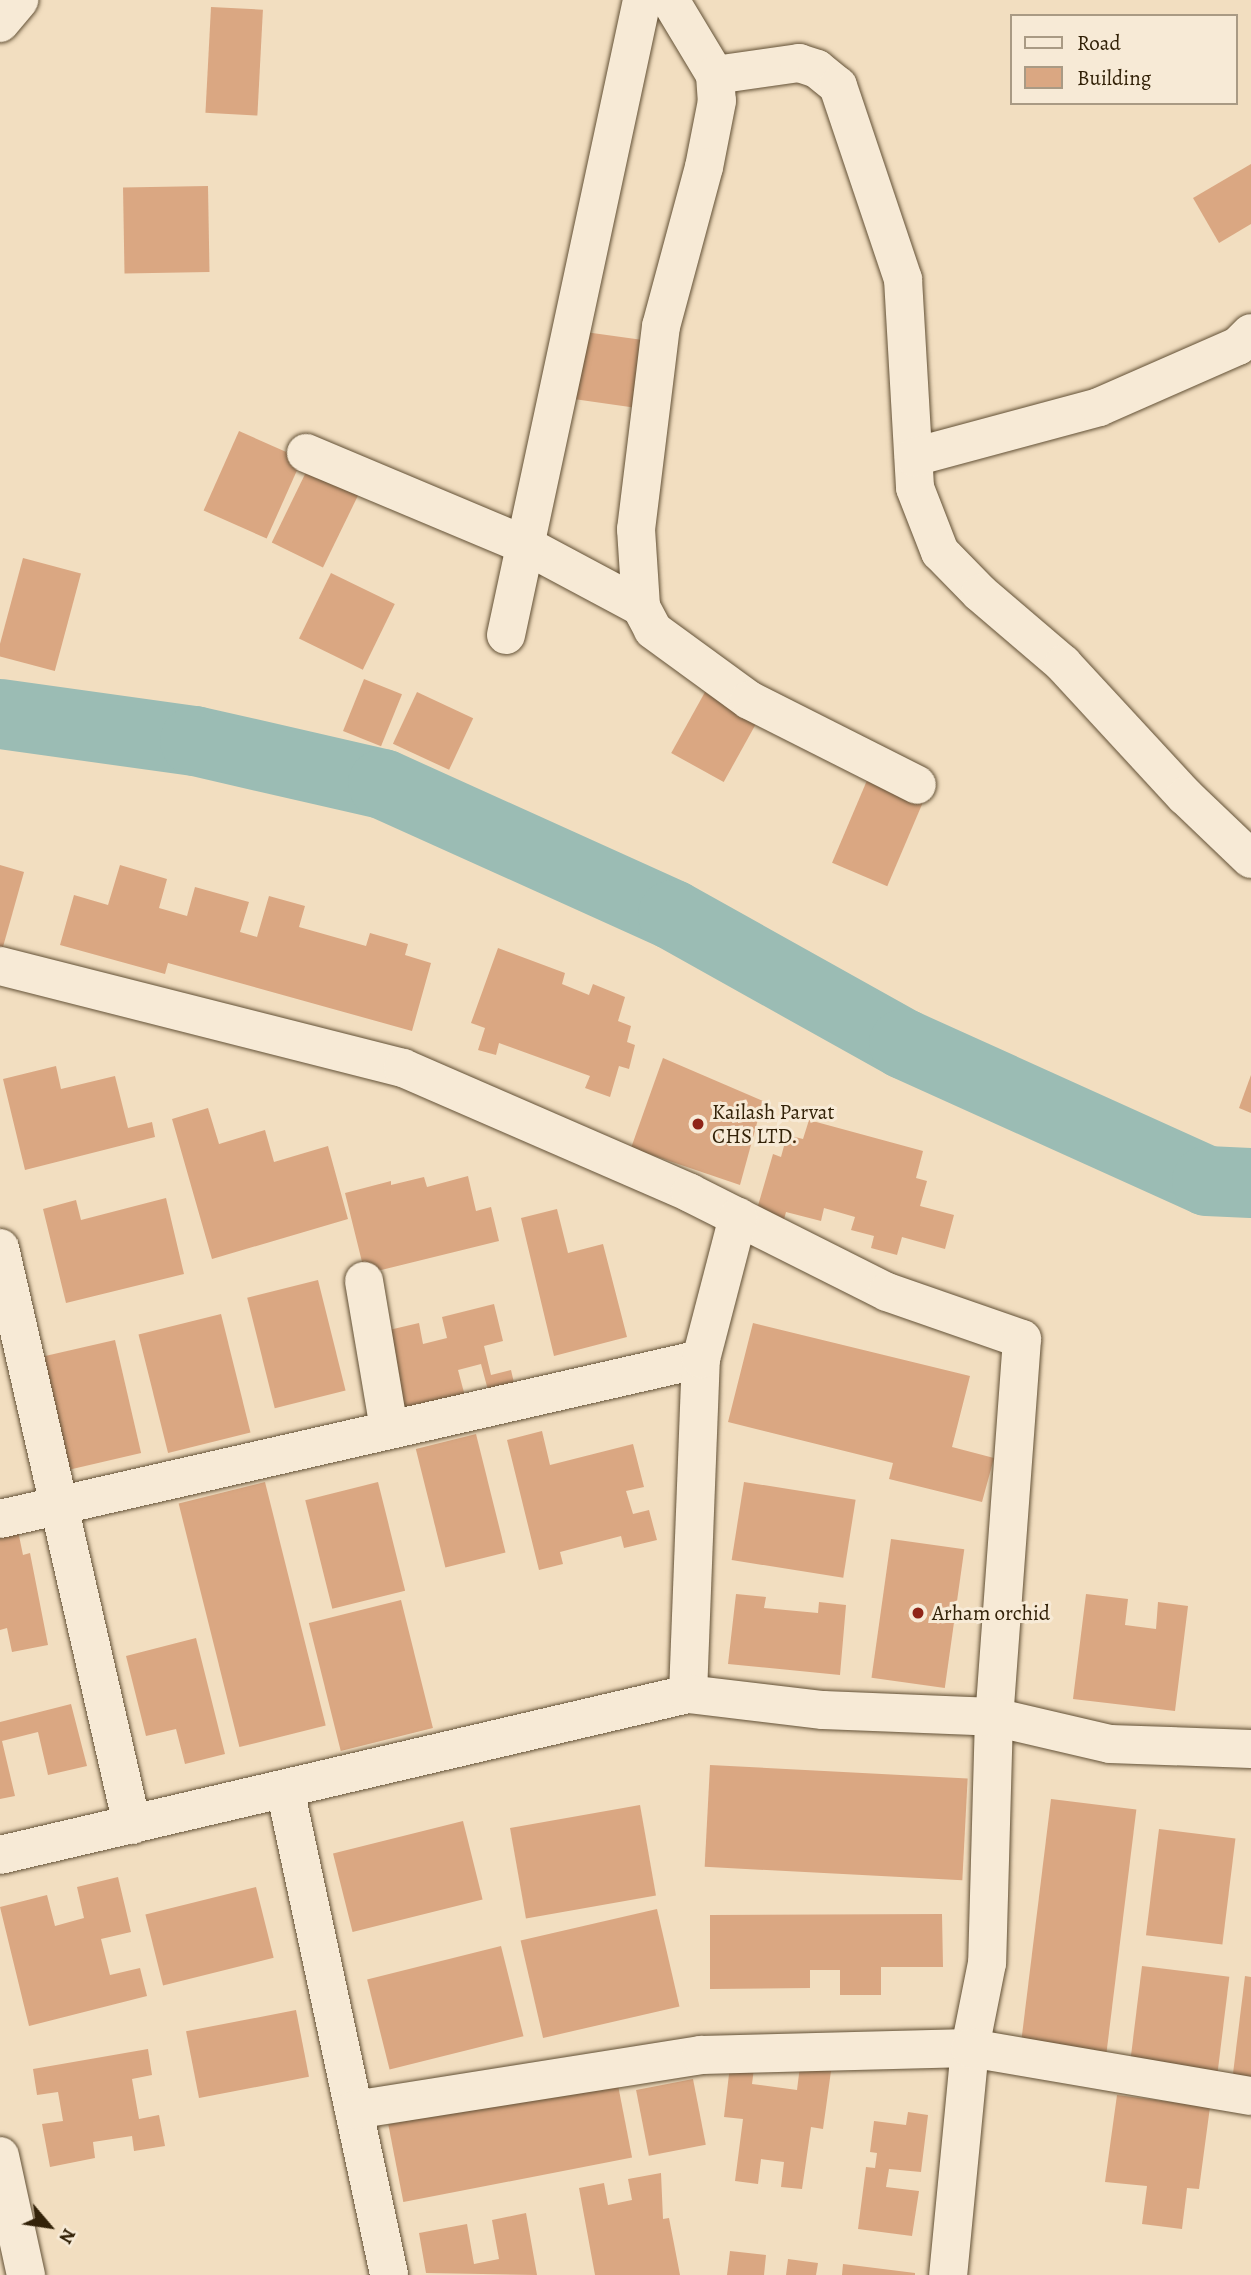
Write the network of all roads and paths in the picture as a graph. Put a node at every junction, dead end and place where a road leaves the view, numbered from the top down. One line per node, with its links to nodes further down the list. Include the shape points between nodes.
1 (19, 0): 4 (street)
2 (642, 0): 9 (street)
3 (670, 0): 5 (street)
4 (0, 23)
5 (715, 75): 8 (street, via 799,63 817,69 838,86 903,279); 10 (street, via 717,101 704,167 661,326 636,529)
6 (1251, 333): 8 (street, via 1238,346 1099,407)
7 (306, 453): 9 (street)
8 (914, 457): 13 (street, via 915,488 940,552 1063,664 1185,796)
9 (526, 545): 10 (street); 11 (street)
10 (641, 607): 12 (street, via 653,630 749,700)
11 (506, 635)
12 (917, 785)
13 (1251, 859)
14 (0, 965): 15 (street, via 403,1068)
15 (738, 1217): 18 (street); 23 (street, via 887,1292 1022,1339)
16 (0, 1248): 20 (street)
17 (364, 1281): 19 (street)
18 (701, 1359): 19 (street); 22 (street)
19 (389, 1429): 20 (street)
20 (56, 1504): 21 (street); 26 (street)
21 (0, 1519)
22 (688, 1694): 23 (street, via 822,1710); 25 (street)
23 (994, 1717): 24 (street, via 1110,1744); 28 (street, via 987,1963)
24 (1251, 1749)
25 (285, 1789): 26 (street); 30 (street)
26 (132, 1825): 27 (street)
27 (0, 1855)
28 (970, 2048): 29 (street); 30 (street, via 701,2055); 34 (street)
29 (1251, 2096)
30 (354, 2110): 33 (street)
31 (0, 2156): 32 (street)
32 (26, 2275)
33 (389, 2275)
34 (948, 2275)

